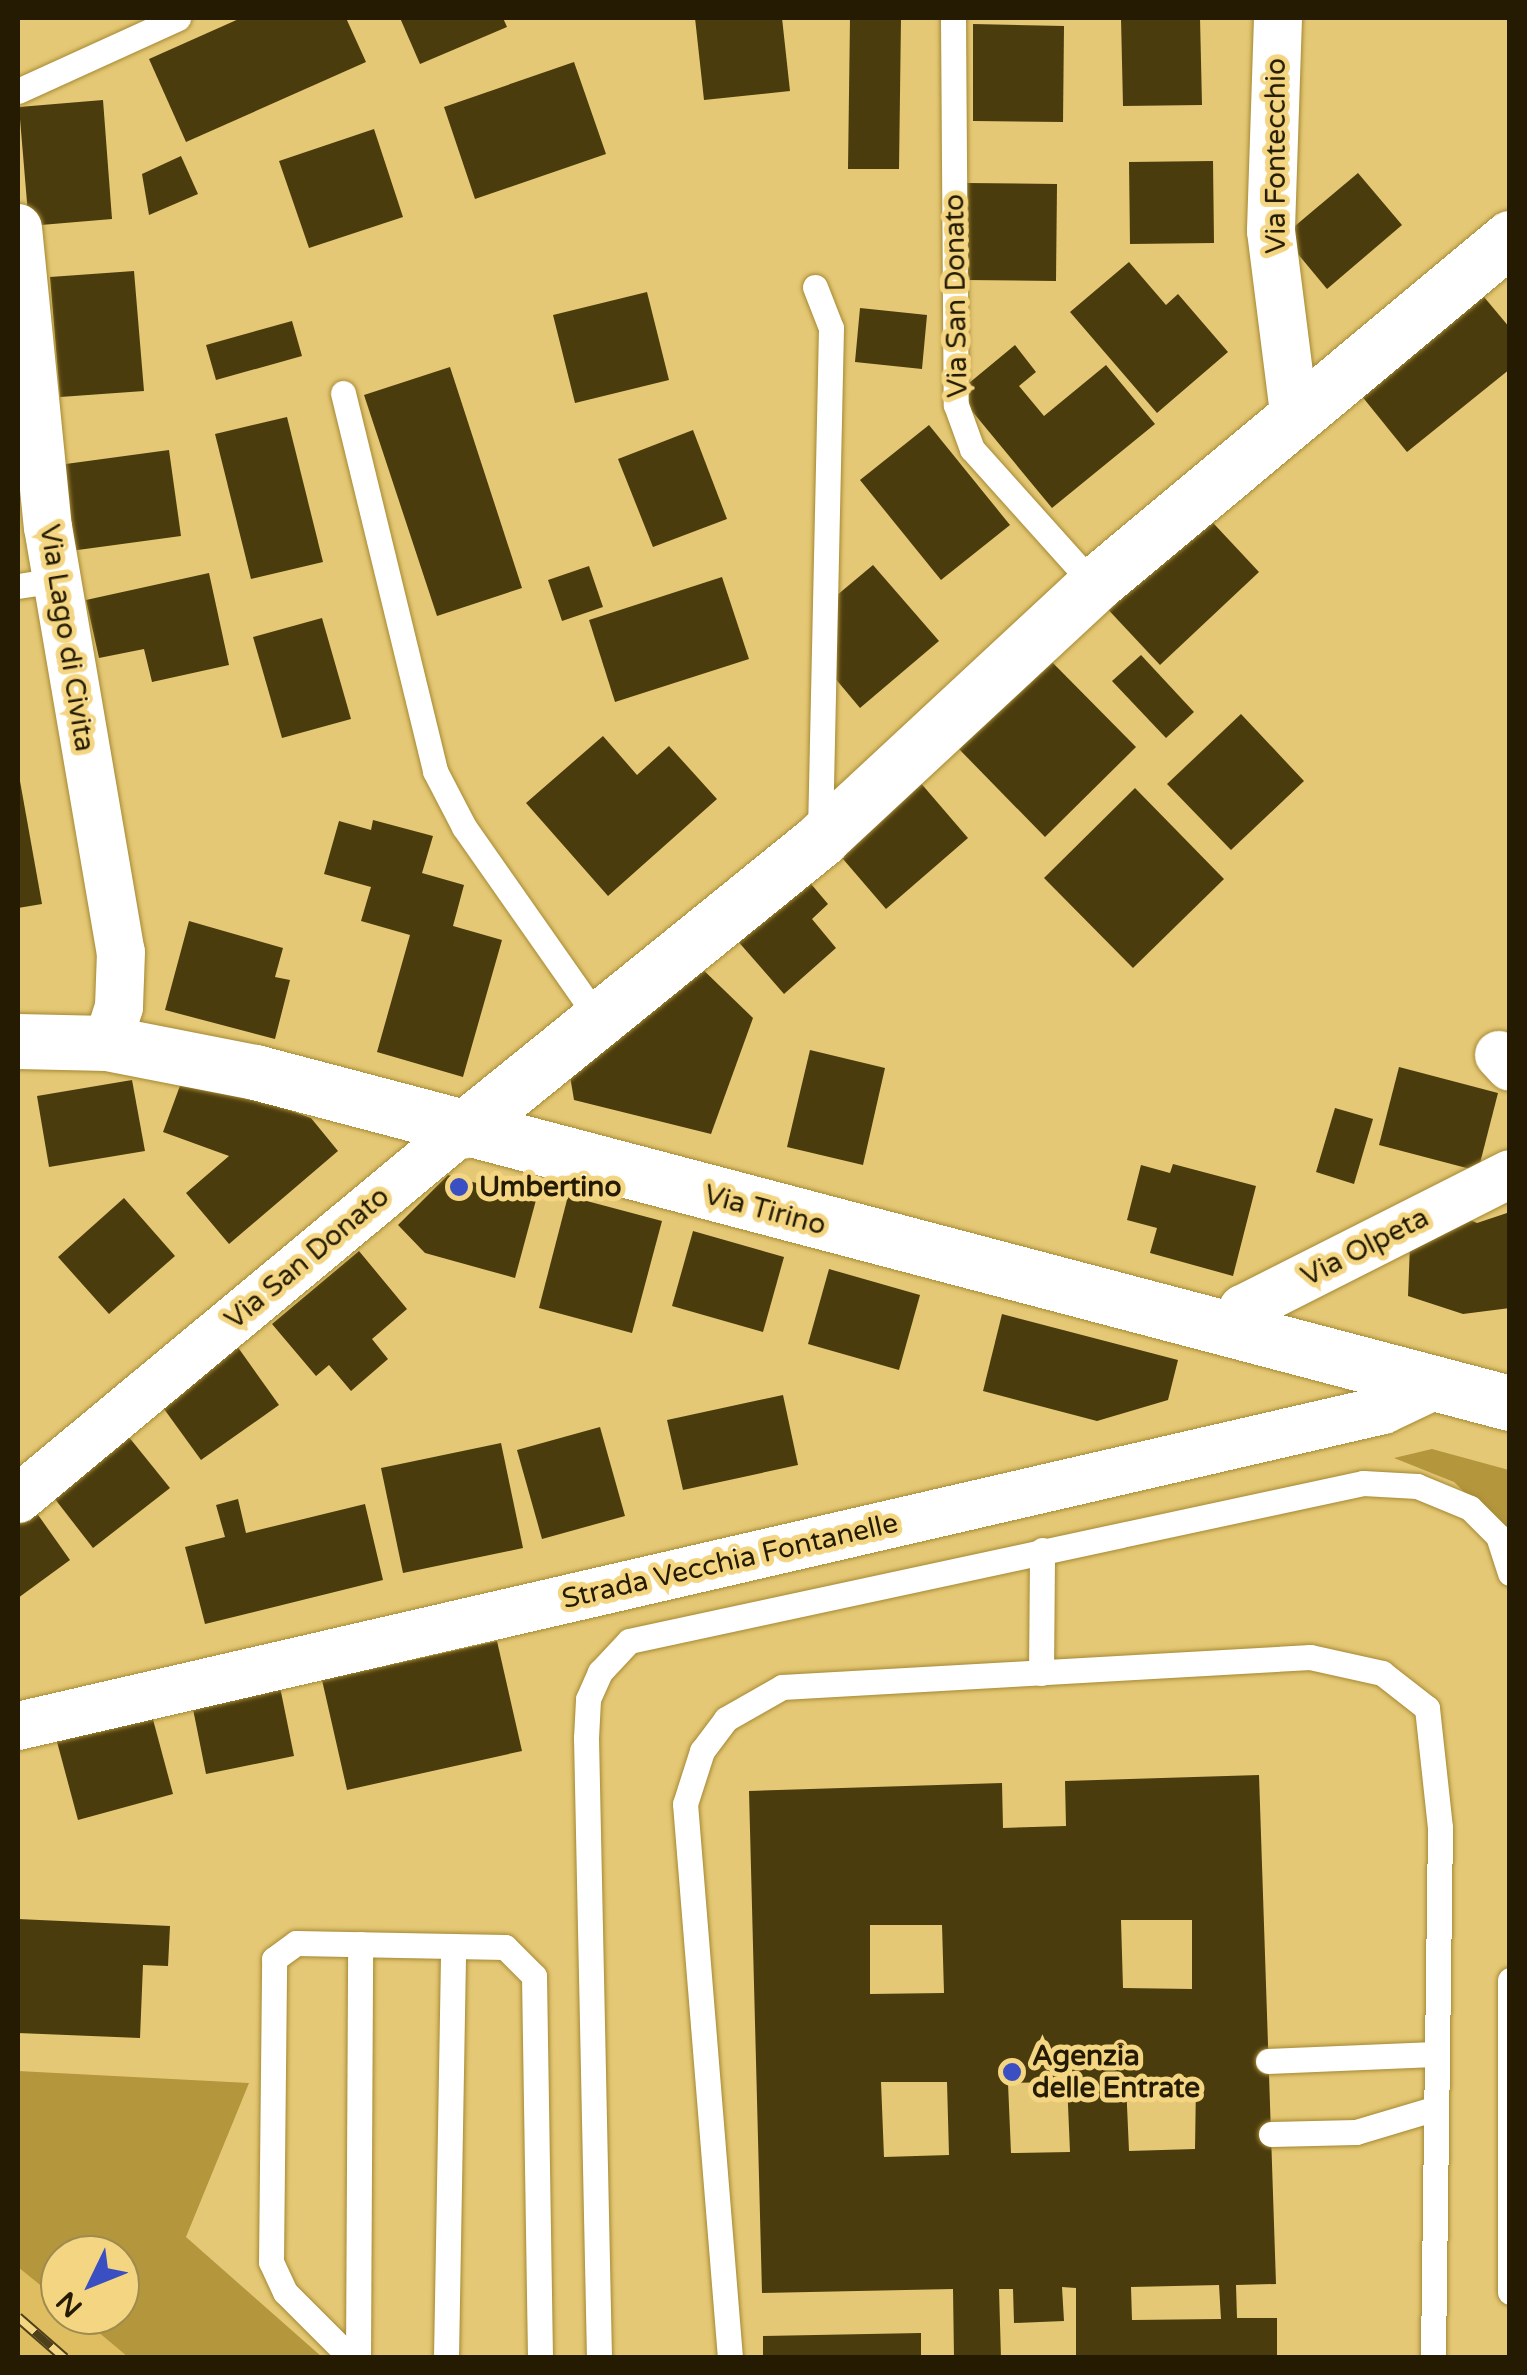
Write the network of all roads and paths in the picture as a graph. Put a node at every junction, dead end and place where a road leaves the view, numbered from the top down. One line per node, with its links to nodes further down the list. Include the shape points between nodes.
1 (178, 18): 4 (lane)
2 (953, 18): 12 (lane, Via San Donato, via 956,405 972,449)
3 (1278, 18): 9 (street, Via Fontecchio, via 1271,231)
4 (18, 91)
5 (18, 228): 10 (street, Via Lago di Civita)
6 (1510, 238): 9 (street, Via San Donato)
7 (815, 287): 13 (lane, via 831,328)
8 (342, 393): 14 (lane, via 435,771 464,827)
9 (1294, 414): 12 (street, Via San Donato)
10 (30, 494): 11 (street, Via Lago di Civita)
11 (37, 583): 16 (street, Via Lago di Civita, via 121,952 119,1007)
12 (1094, 585): 13 (street, Via San Donato)
13 (820, 838): 14 (street, Via San Donato)
14 (600, 1021): 17 (street, Via San Donato)
15 (18, 1042): 16 (street, Via Tirino)
16 (107, 1043): 17 (street, Via Tirino, via 255,1072)
17 (461, 1131): 19 (street, Via Tirino); 22 (street, Via San Donato)
18 (1510, 1174): 19 (street, Via Olpeta, via 1243,1309)
19 (1234, 1332): 20 (street, Via Tirino)
20 (1438, 1384): 21 (street, Via Tirino); 26 (street, Strada Vecchia Fontanelle, via 1383,1410)
21 (1510, 1403)
22 (18, 1499)
23 (1042, 1550): 24 (lane, via 1363,1483 1399,1485 1470,1508 1498,1536); 25 (lane); 38 (lane, via 629,1641 600,1672 588,1700 586,1738)
24 (1510, 1573)
25 (1041, 1673): 30 (lane, via 1310,1657 1382,1673 1427,1708 1440,1828); 39 (lane, via 782,1687 726,1719 702,1751 685,1804)
26 (18, 1726)
27 (360, 1944): 28 (lane); 35 (lane); 35 (lane, via 296,1943 274,1959 271,2262 285,2292)
28 (452, 1946): 36 (lane); 37 (lane, via 506,1947 534,1976)
29 (1510, 1980): 34 (lane)
30 (1434, 2054): 31 (lane); 32 (lane)
31 (1268, 2062)
32 (1433, 2109): 33 (lane, via 1356,2132); 40 (lane)
33 (1271, 2134)
34 (1510, 2292)
35 (354, 2358)
36 (446, 2358)
37 (540, 2358)
38 (599, 2358)
39 (730, 2358)
40 (1433, 2358)

